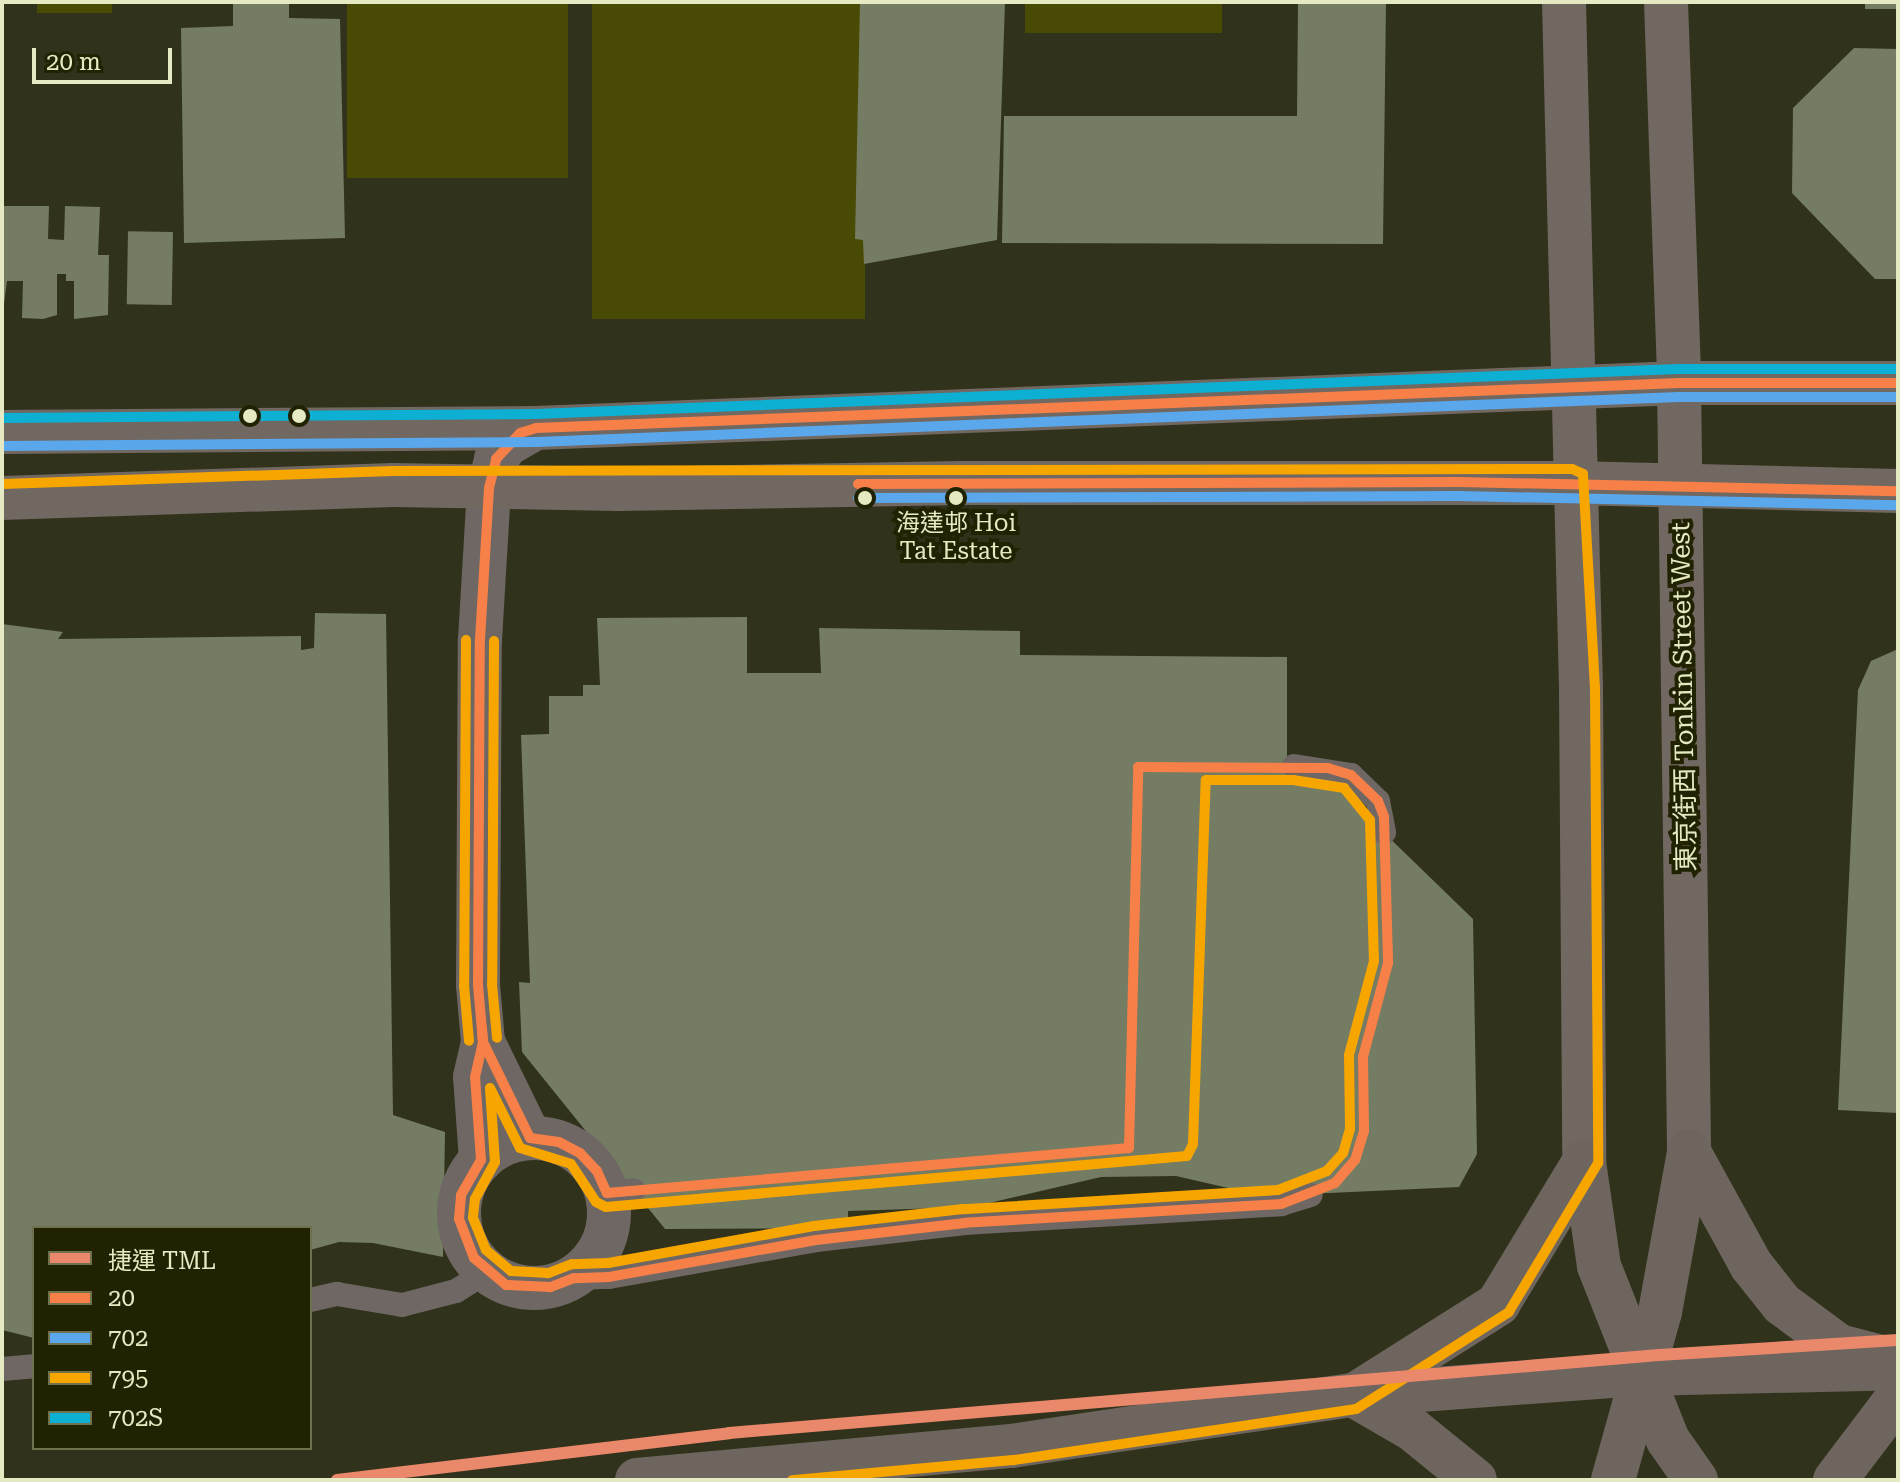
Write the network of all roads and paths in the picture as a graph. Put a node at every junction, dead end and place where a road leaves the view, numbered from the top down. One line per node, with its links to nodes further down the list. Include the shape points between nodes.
1 (1564, 2): 5 (street)
2 (1666, 2): 3 (street, 東京街西 Tonkin Street West)
3 (1679, 383): 4 (street); 5 (street); 9 (street, 東京街西 Tonkin Street West)
4 (1898, 383)
5 (1571, 387): 6 (street); 8 (street)
6 (536, 428): 7 (street); 10 (street, via 506,445 496,459)
7 (2, 432)
8 (1572, 483): 9 (street); 10 (street); 21 (street, via 1581,688)
9 (1681, 484): 11 (street); 19 (street, 東京街西 Tonkin Street West)
10 (489, 488): 12 (street, via 393,485); 17 (street, via 480,640 478,985)
11 (1898, 491)
12 (2, 498)
13 (1294, 766): 14 (lane, via 1328,768)
14 (1367, 787): 15 (lane); 16 (lane, via 1378,801)
15 (1343, 793)
16 (1384, 832)
17 (483, 1042): 18 (street); 20 (street, via 475,1077)
18 (530, 1138): 20 (street, via 500,1146); 24 (street, via 559,1142 580,1153 621,1191 605,1240)
19 (1689, 1152): 26 (main road, via 1751,1265 1782,1304 1839,1346); 30 (main road, via 1672,1255)
20 (481, 1160): 23 (street, via 461,1195 459,1219 474,1258)
21 (1584, 1162): 30 (main road, via 1599,1266); 31 (main road, via 1498,1304)
22 (1311, 1195): 24 (lane, via 1281,1204 918,1228 816,1240 609,1277)
23 (487, 1272): 24 (street, via 506,1285 528,1288); 25 (lane, via 456,1291 402,1305 337,1294)
24 (574, 1278)
25 (312, 1300)
26 (1898, 1361)
27 (32, 1366): 29 (lane)
28 (1898, 1368): 30 (main road)
29 (2, 1369)
30 (1642, 1374): 31 (main road); 34 (main road, via 1668,1440); 37 (main road)
31 (1353, 1395): 35 (main road, via 1011,1446); 36 (main road, via 1412,1429)
32 (1898, 1397): 33 (main road)
33 (1837, 1476)
34 (1695, 1479)
35 (637, 1480)
36 (1475, 1480)
37 (1613, 1480)

